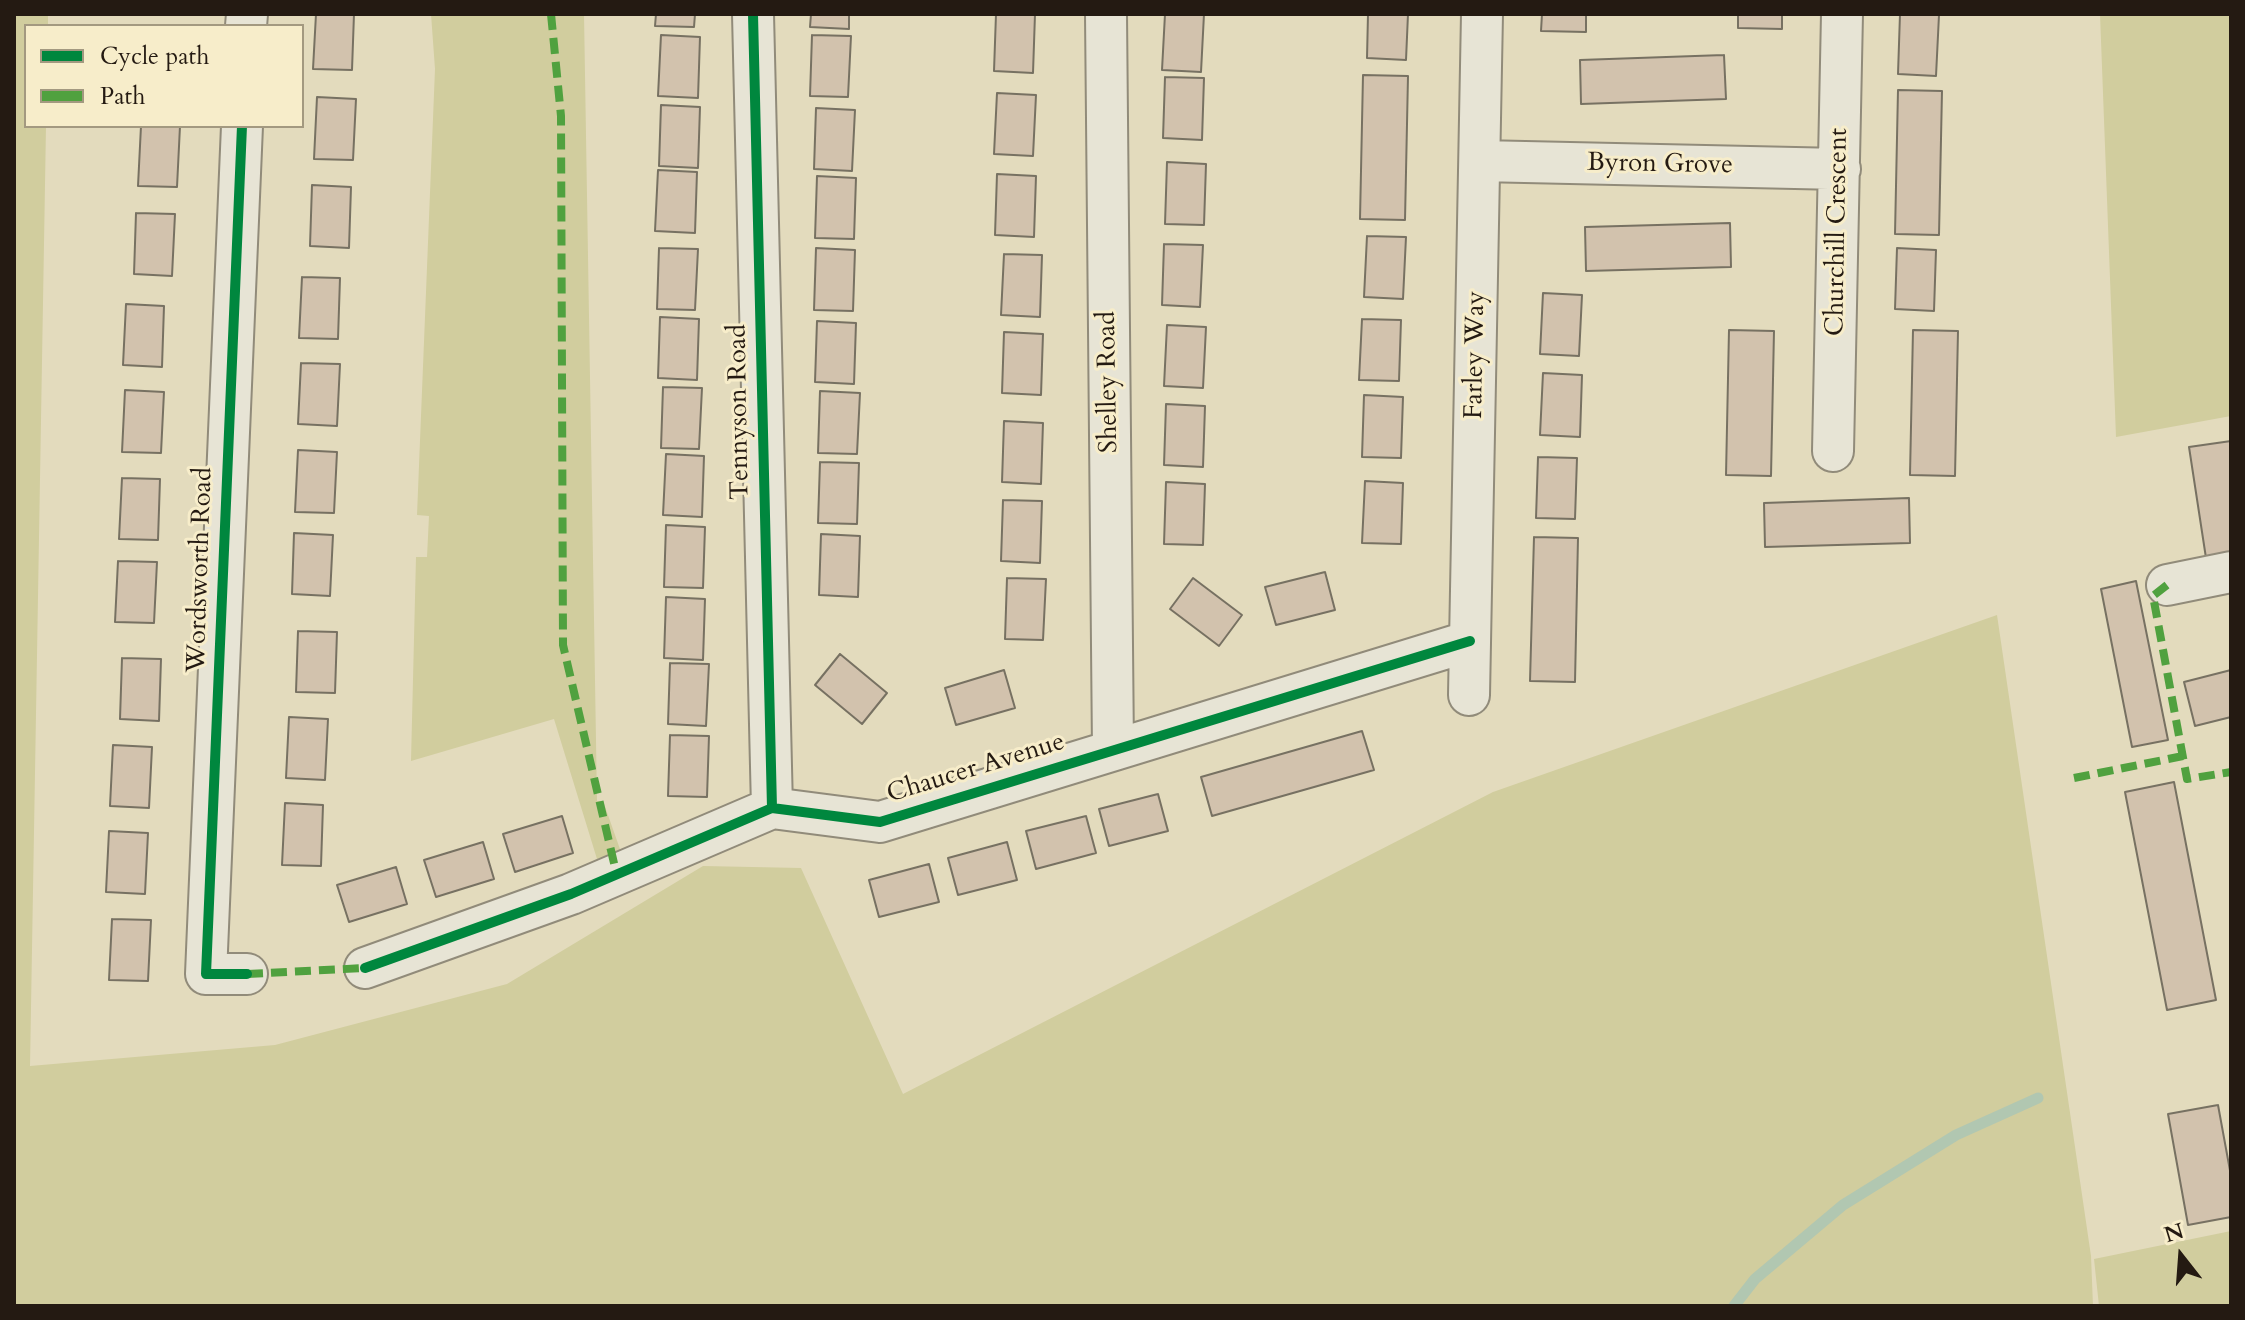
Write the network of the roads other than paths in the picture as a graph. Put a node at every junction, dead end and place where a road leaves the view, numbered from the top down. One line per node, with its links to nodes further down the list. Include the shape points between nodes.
1 (753, 14): 14 (street, Tennyson Road)
2 (1106, 14): 13 (street, Shelley Road)
3 (1482, 14): 6 (street, Farley Way)
4 (1842, 14): 7 (street, Churchill Crescent)
5 (242, 128): 16 (street, Wordsworth Road, via 206,974)
6 (1480, 161): 7 (street, Byron Grove); 11 (street, Farley Way)
7 (1840, 169): 8 (street, Churchill Crescent)
8 (1833, 451)
9 (2231, 572): 10 (street)
10 (2167, 585)
11 (1470, 641): 12 (street, Farley Way); 13 (street, Chaucer Avenue)
12 (1469, 695)
13 (1113, 750): 14 (street, Chaucer Avenue, via 880,822)
14 (772, 808): 15 (street, via 571,894)
15 (365, 968)
16 (247, 974)

